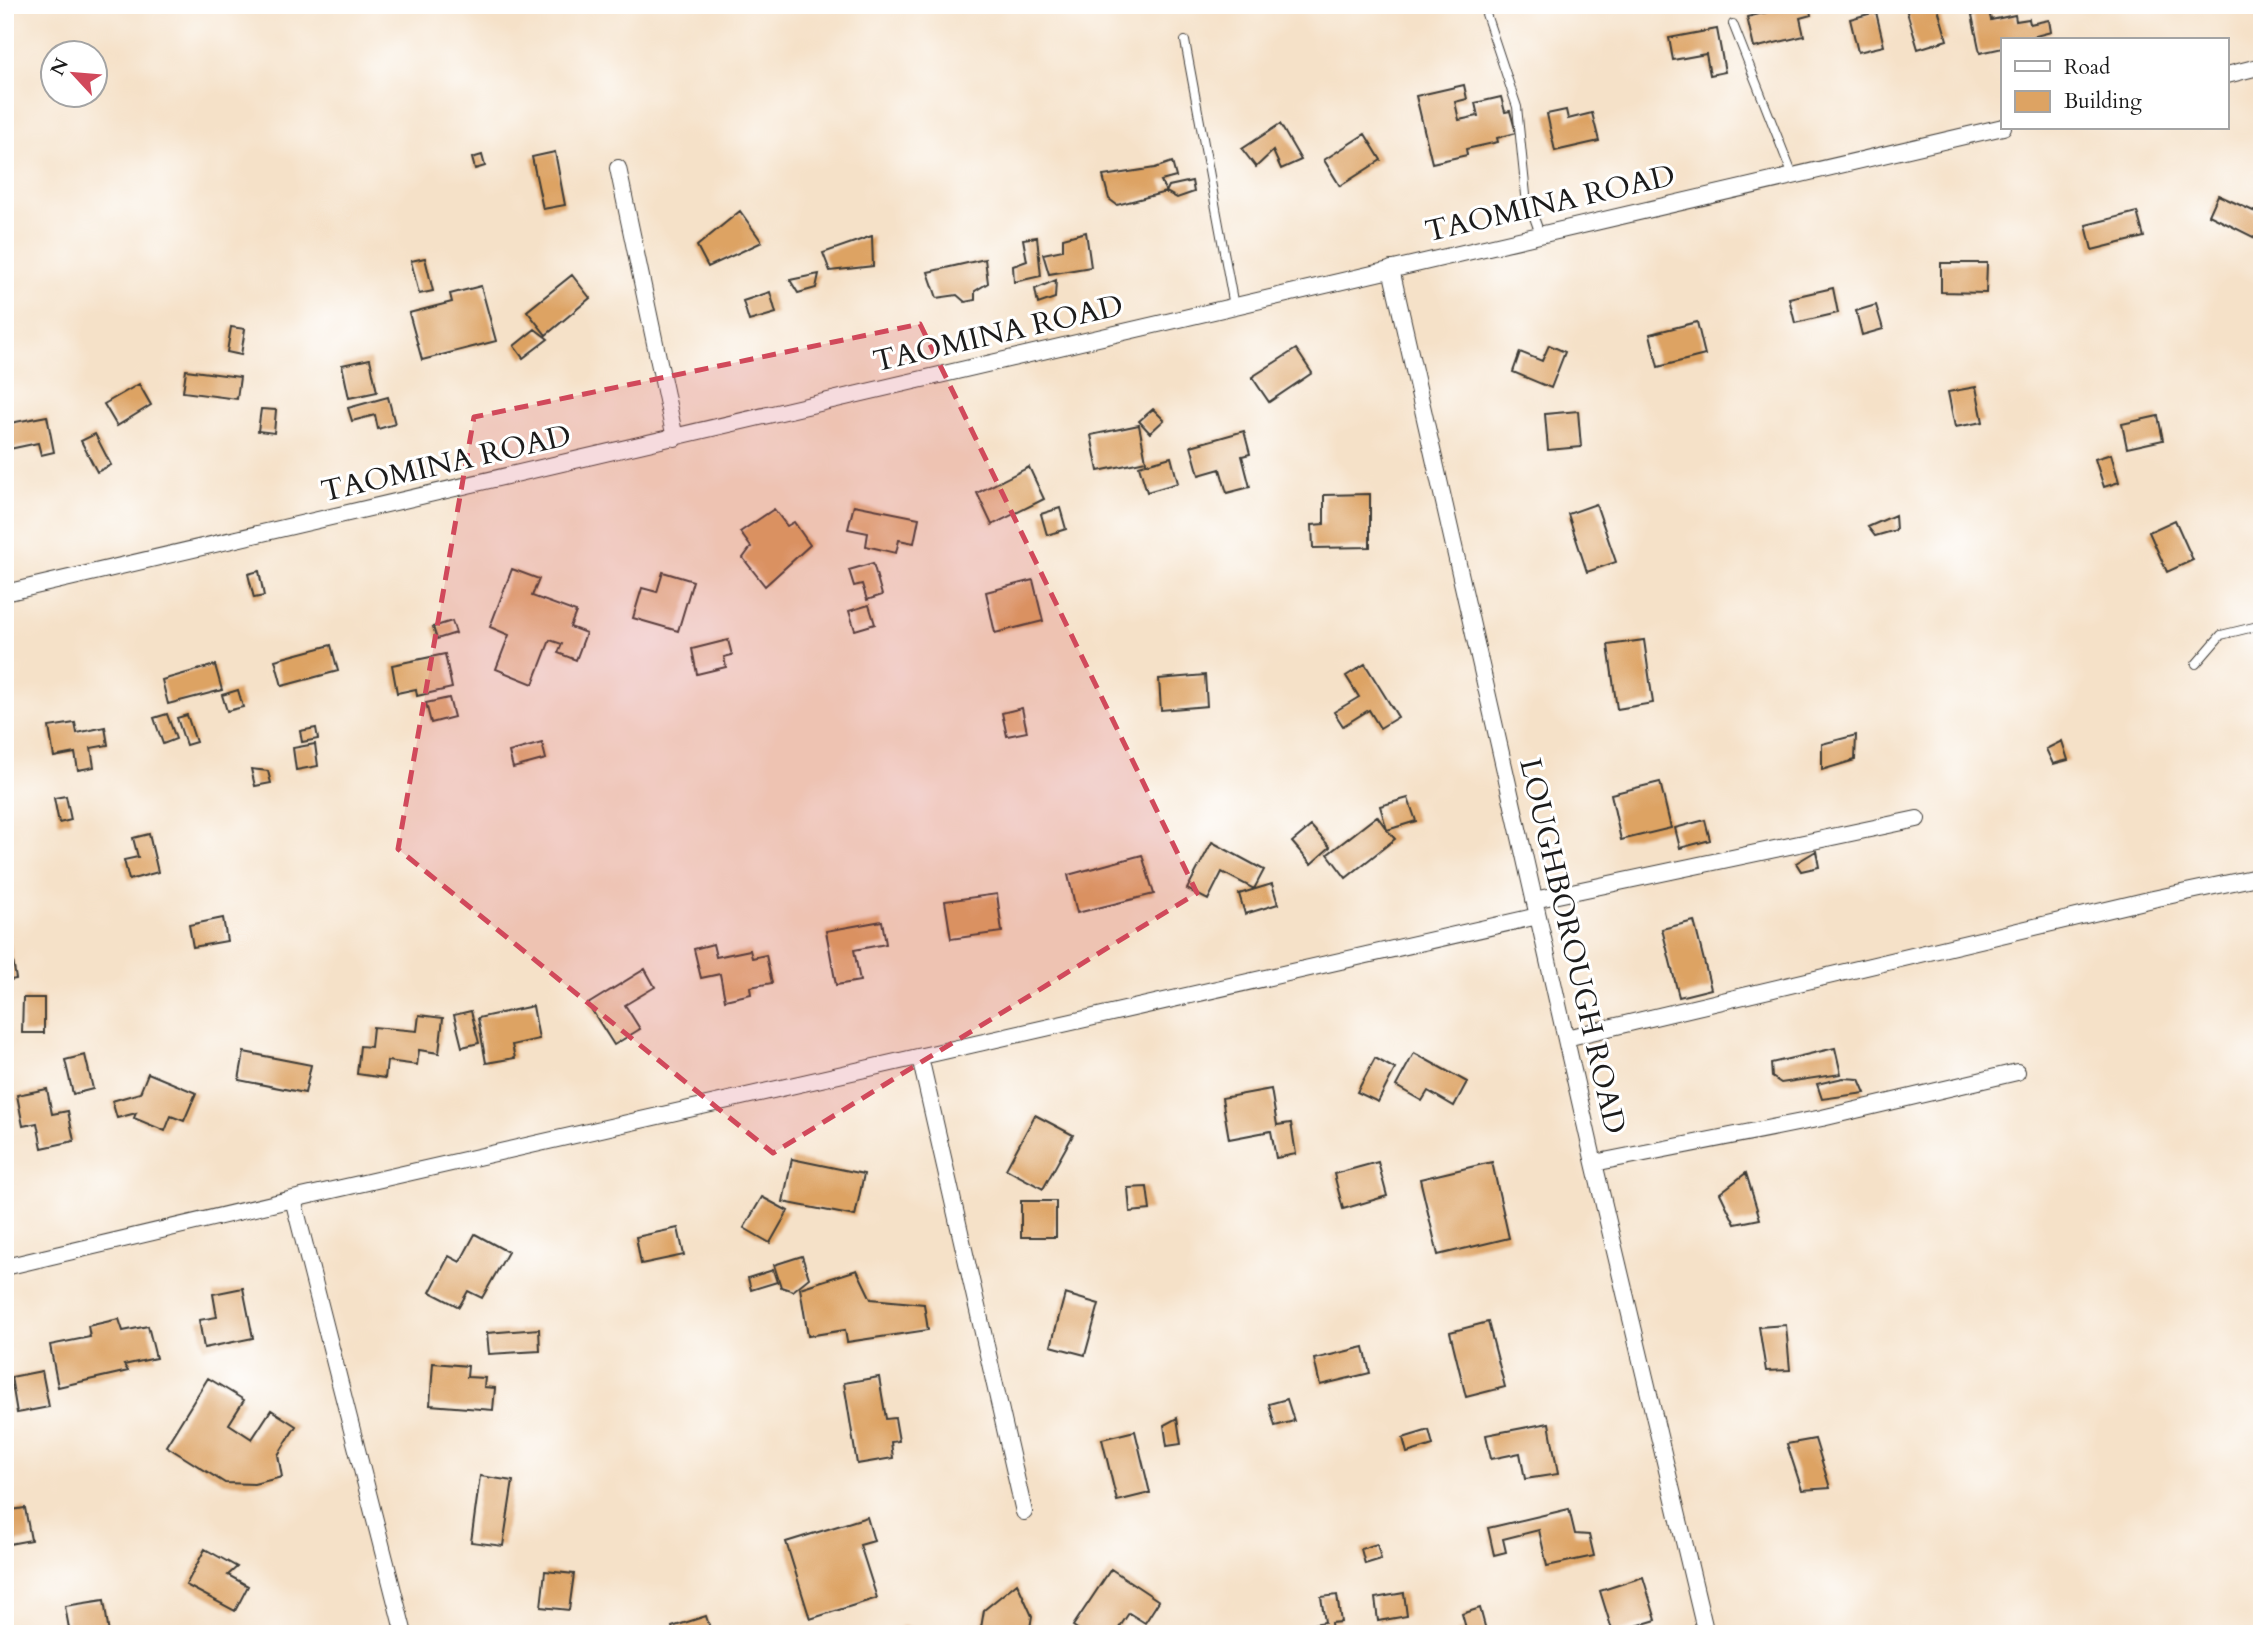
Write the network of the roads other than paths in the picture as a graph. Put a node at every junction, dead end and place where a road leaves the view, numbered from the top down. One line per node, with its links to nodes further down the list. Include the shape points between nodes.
1 (1483, 5): 9 (lane, via 1517,107 1526,195)
2 (1733, 24): 8 (lane)
3 (1185, 41): 11 (lane)
4 (2262, 66): 5 (street)
5 (2228, 75)
6 (2001, 127): 8 (street, TAOMINA ROAD)
7 (618, 167): 12 (street)
8 (1793, 176): 9 (street, TAOMINA ROAD)
9 (1540, 234): 10 (street, TAOMINA ROAD)
10 (1391, 269): 11 (street, TAOMINA ROAD); 18 (street, LOUGHBOROUGH ROAD)
11 (1234, 306): 12 (street, TAOMINA ROAD)
12 (675, 438): 13 (street, TAOMINA ROAD)
13 (5, 593)
14 (2262, 625): 15 (lane, via 2221,635)
15 (2196, 664)
16 (1917, 819): 18 (street)
17 (2262, 876): 19 (street)
18 (1536, 908): 19 (street, LOUGHBOROUGH ROAD); 20 (street)
19 (1566, 1038): 22 (street, LOUGHBOROUGH ROAD)
20 (920, 1057): 23 (street); 25 (street)
21 (2017, 1072): 22 (street, via 1822,1118)
22 (1594, 1163): 27 (street, LOUGHBOROUGH ROAD)
23 (293, 1199): 24 (street); 26 (street)
24 (5, 1267)
25 (1024, 1512)
26 (404, 1634)
27 (1706, 1634)

